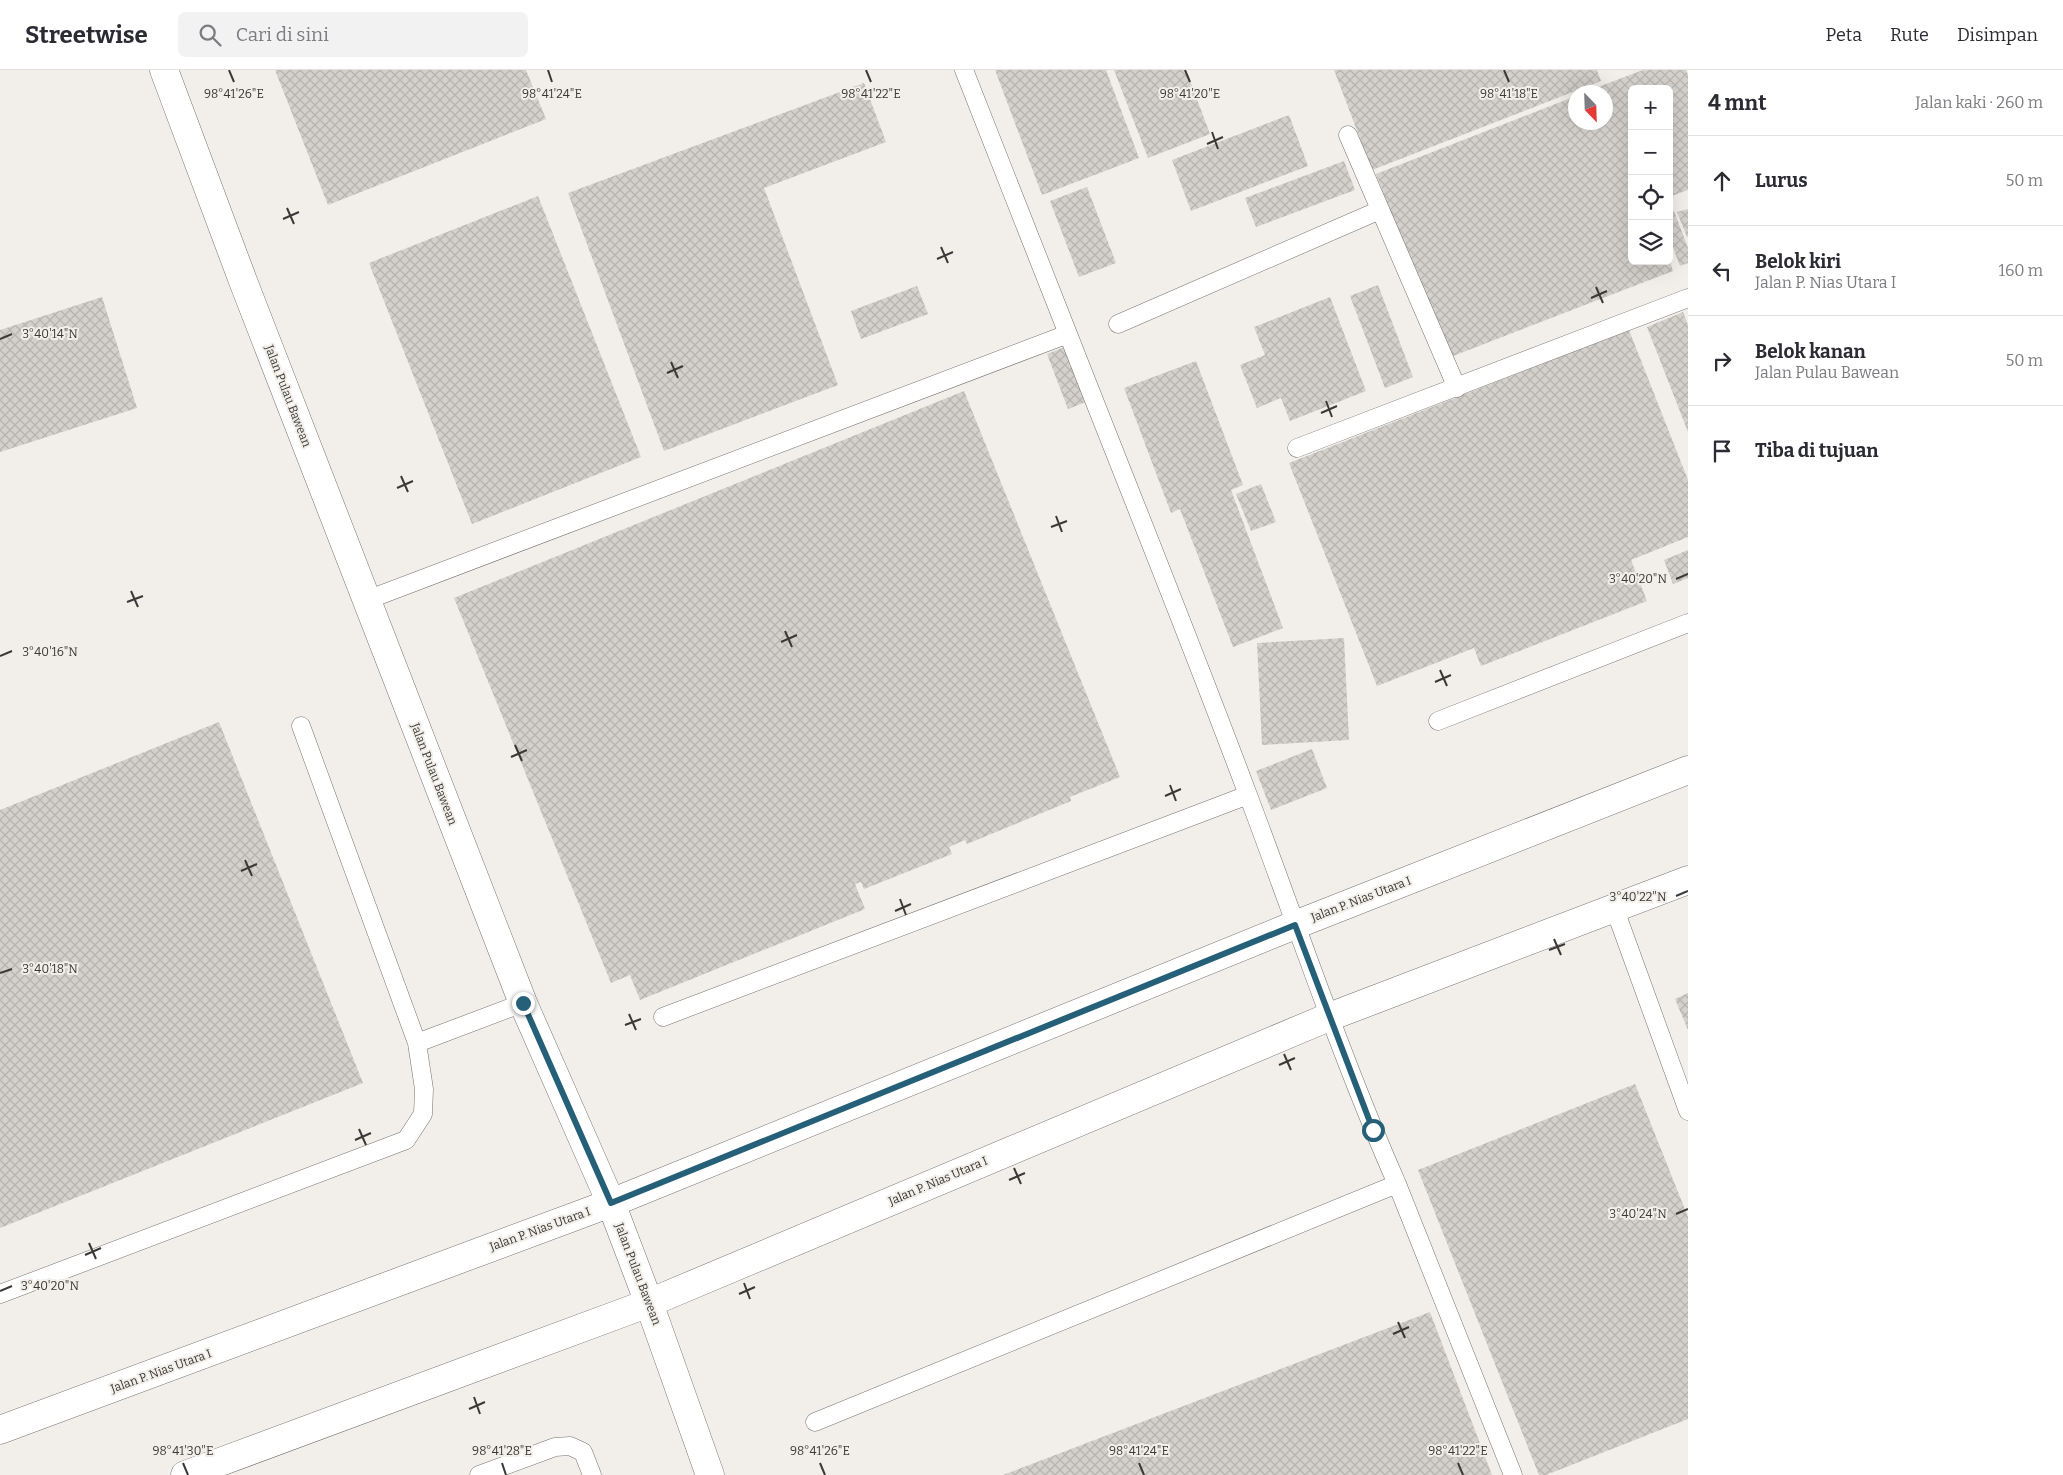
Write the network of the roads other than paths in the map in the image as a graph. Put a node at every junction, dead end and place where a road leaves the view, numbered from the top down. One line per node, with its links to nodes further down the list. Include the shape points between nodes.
1 (164, 70): 10 (street, Jalan Pulau Bawean)
2 (964, 70): 7 (lane)
3 (1348, 135): 4 (lane)
4 (1380, 210): 6 (lane); 8 (lane)
5 (1688, 298): 8 (lane)
6 (1118, 324)
7 (1068, 334): 10 (lane); 15 (lane)
8 (1457, 388): 9 (lane)
9 (1297, 448)
10 (368, 600): 19 (street, Jalan Pulau Bawean)
11 (1688, 623): 12 (lane)
12 (1438, 721)
13 (301, 726): 22 (lane)
14 (1688, 770): 18 (street, Jalan P. Nias Utara I)
15 (1248, 795): 18 (lane); 21 (lane)
16 (1688, 880): 17 (street, Jalan P. Nias Utara I)
17 (1614, 907): 20 (street, Jalan P. Nias Utara I); 23 (lane)
18 (1295, 925): 20 (lane); 25 (street, Jalan P. Nias Utara I)
19 (523, 1003): 22 (lane); 25 (street, Jalan Pulau Bawean)
20 (1329, 1016): 24 (lane); 27 (street, Jalan P. Nias Utara I)
21 (663, 1017)
22 (417, 1043): 26 (lane, via 424,1089 423,1114 406,1140)
23 (1688, 1111)
24 (1397, 1184): 28 (lane); 34 (lane)
25 (611, 1203): 27 (street, Jalan Pulau Bawean); 29 (street, Jalan P. Nias Utara I)
26 (0, 1294)
27 (649, 1303): 30 (street, Jalan P. Nias Utara I); 33 (street, Jalan Pulau Bawean)
28 (815, 1422)
29 (0, 1430)
30 (186, 1475)
31 (480, 1475): 32 (lane, via 555,1447 570,1446 583,1452)
32 (592, 1475)
33 (710, 1475)
34 (1513, 1475)

